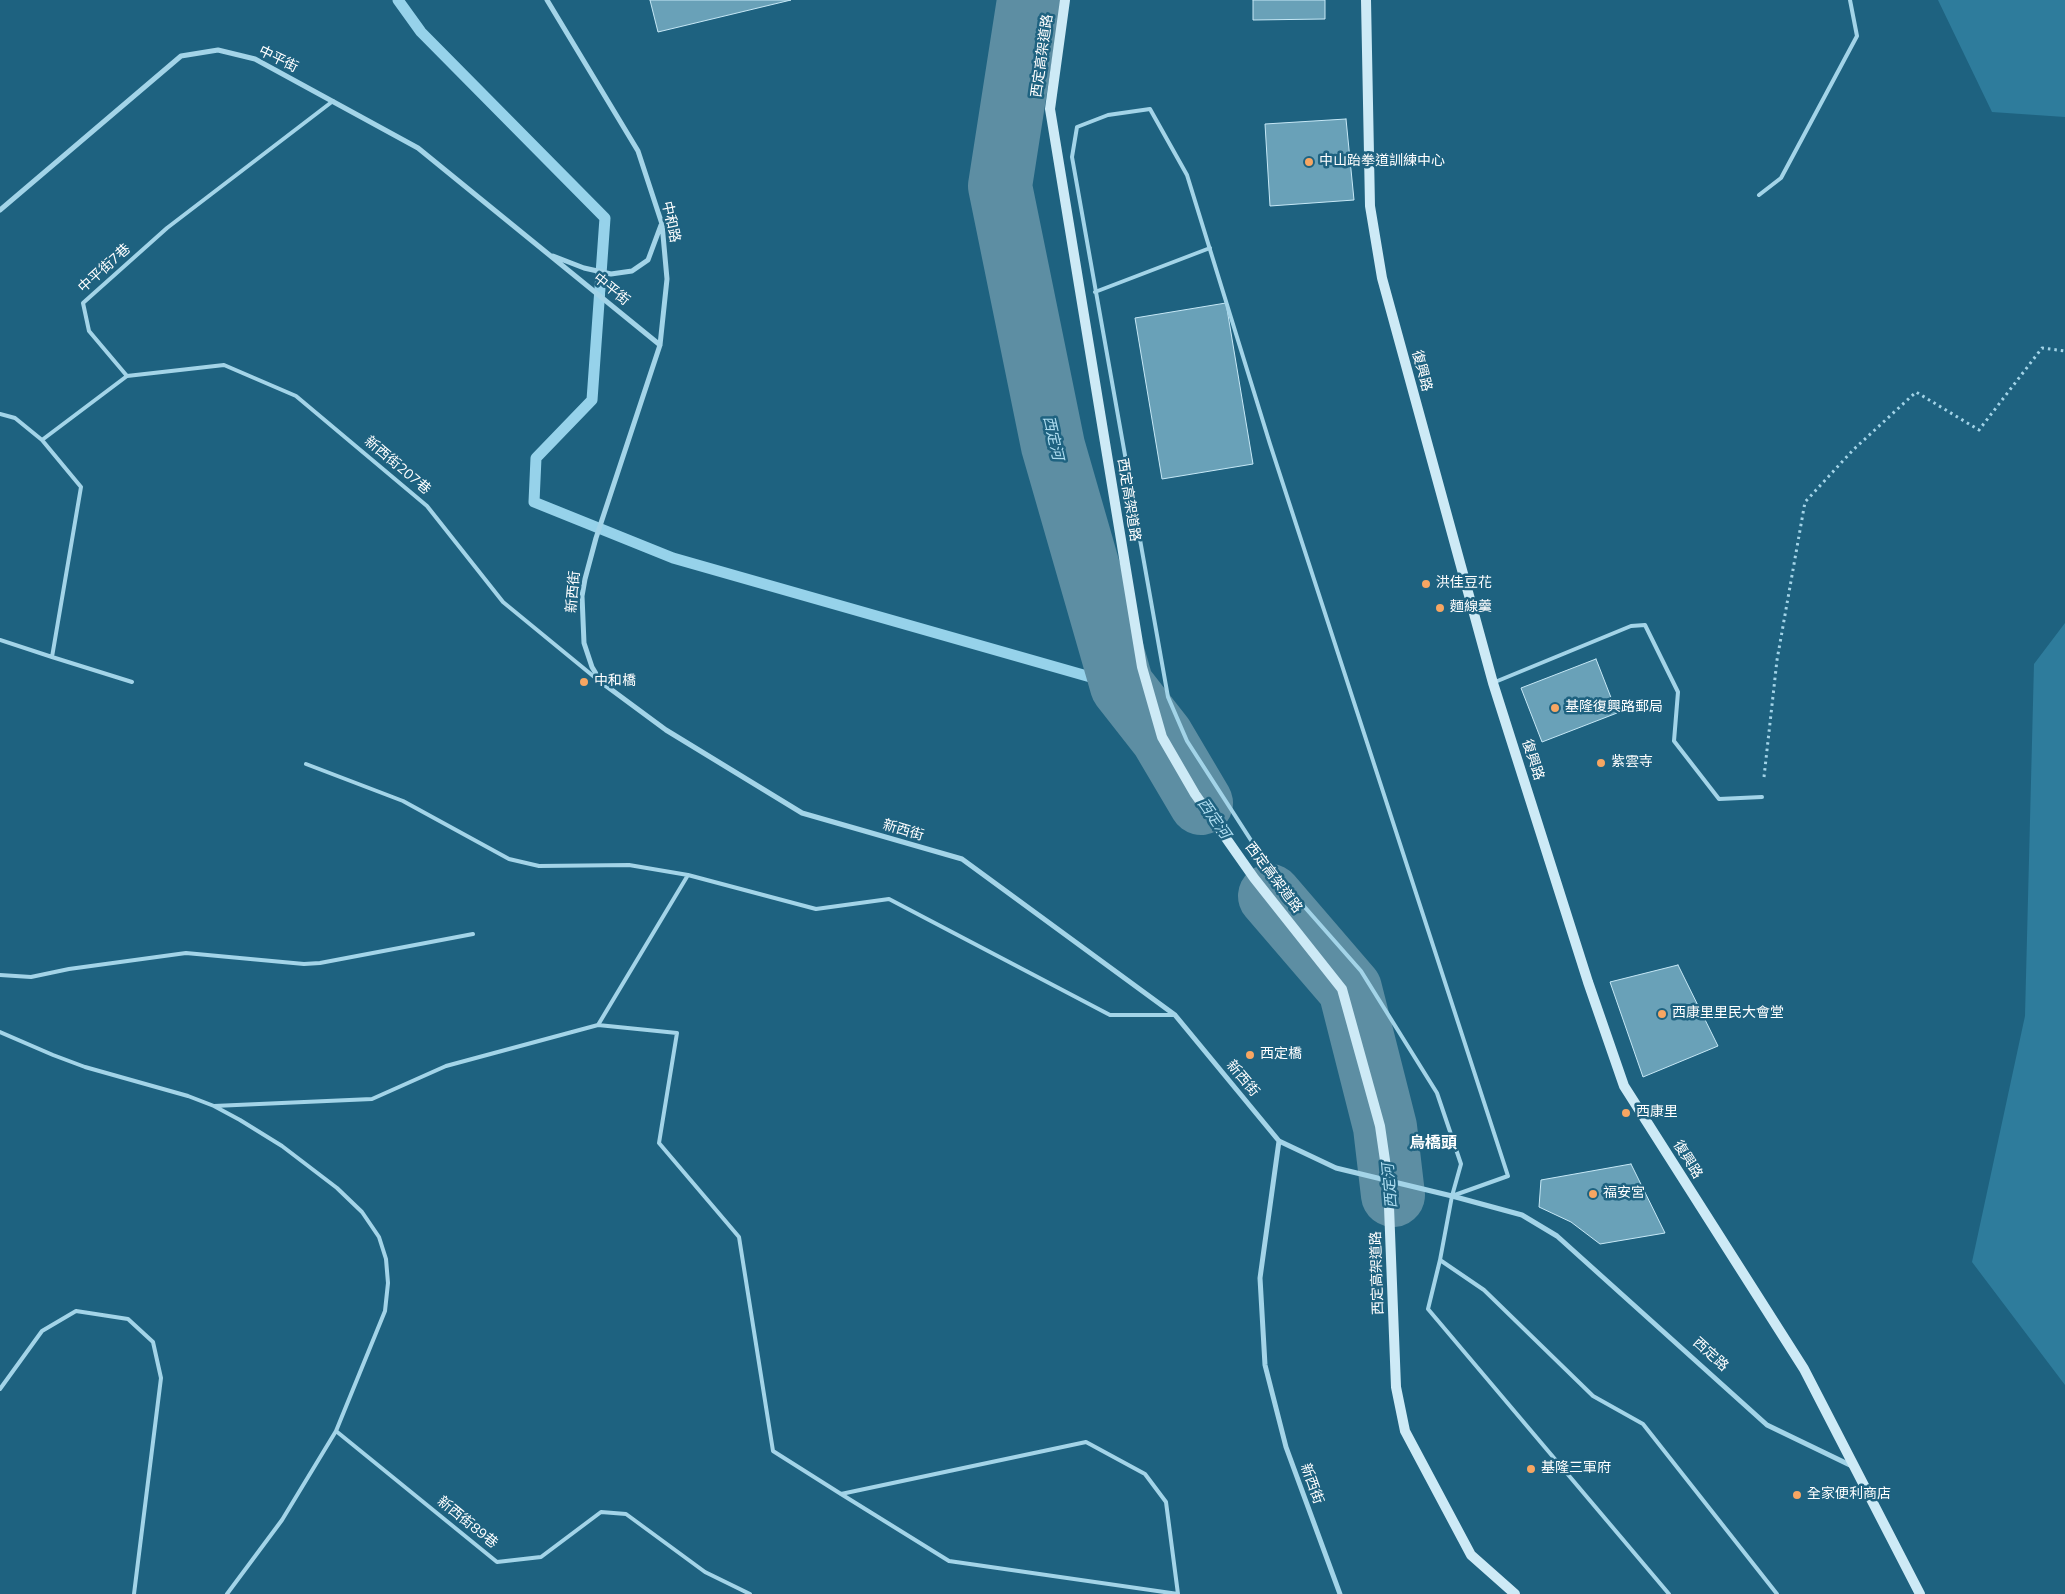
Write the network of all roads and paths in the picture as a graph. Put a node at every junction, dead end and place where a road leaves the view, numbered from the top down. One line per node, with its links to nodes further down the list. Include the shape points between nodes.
1 (547, 0): 8 (street, 中和路, via 638,151)
2 (1065, 0): 33 (street, 西定高架道路, via 1050,109 1142,667 1162,737 1195,794 1254,878 1342,989 1380,1126)
3 (1366, 0): 22 (street, 復興路, via 1370,206 1382,278)
4 (1850, 0): 6 (lane, via 1857,36 1781,178)
5 (333, 101): 7 (street, 中平街, via 255,59 218,50 181,56); 10 (street, 中平街, via 418,148); 14 (lane, 中平街7巷, via 167,228 83,303 89,332)
6 (1759, 196)
7 (0, 210)
8 (662, 224): 10 (street, 中平街, via 648,260 632,271 611,274); 12 (street, 中和路, via 668,279)
9 (1210, 248): 11 (lane); 11 (lane, via 1188,175 1150,109 1108,115 1077,127 1072,158); 34 (lane, via 1270,444 1508,1176)
10 (548, 254): 12 (street, 中平街)
11 (1095, 292): 34 (lane, via 1168,696 1187,741 1265,862 1361,972 1437,1093 1461,1164)
12 (660, 345): 17 (street, 中和路)
13 (2065, 351): 24 (path, via 2042,348 1979,430 1916,392 1853,450 1805,502 1777,660)
14 (127, 376): 16 (lane); 21 (lane, 新西街207巷, via 224,365 296,396 427,506 503,602)
15 (0, 414): 16 (lane, via 15,418)
16 (42, 440): 19 (lane, via 81,487)
17 (596, 538): 21 (street, 新西街, via 582,596 583,629 587,656)
18 (0, 640): 19 (lane)
19 (52, 657): 20 (lane)
20 (132, 682)
21 (601, 682): 28 (street, 新西街, via 666,730 802,813 962,859)
22 (1493, 683): 24 (lane, via 1631,626 1645,624 1678,692 1674,741 1719,799); 38 (street, 復興路, via 1624,1086 1804,1369)
23 (306, 764): 25 (lane, via 403,801 509,859 539,866 629,866)
24 (1762, 797)
25 (688, 875): 28 (lane, via 816,908 890,899 1110,1015); 29 (lane)
26 (473, 934): 27 (lane, via 320,964 186,952 31,977)
27 (0, 975)
28 (1174, 1015): 32 (street, 新西街)
29 (598, 1025): 31 (lane, via 446,1066 372,1099); 39 (lane, via 677,1034 659,1143 739,1237 773,1451)
30 (0, 1032): 31 (lane, via 85,1067)
31 (214, 1106): 37 (lane, via 310,1166 362,1212 379,1237 388,1283 385,1311)
32 (1279, 1141): 33 (street, 新西街, via 1336,1168); 43 (street, 新西街, via 1260,1278 1265,1366 1286,1447)
33 (1388, 1181): 34 (street, 西定路); 44 (street, 西定高架道路, via 1396,1387 1405,1431 1471,1555)
34 (1452, 1196): 35 (lane); 38 (street, 西定路, via 1522,1215 1557,1236 1767,1425)
35 (1440, 1260): 45 (lane, via 1428,1309); 46 (lane, via 1484,1290 1594,1396 1643,1424)
36 (0, 1389): 40 (lane, via 42,1331 76,1311 128,1319 152,1342 161,1378)
37 (336, 1430): 41 (lane, via 282,1520); 42 (lane, 新西街89巷, via 497,1562 541,1557 601,1512 626,1514 705,1572)
38 (1855, 1467): 47 (street)
39 (841, 1494): 39 (lane, via 949,1561 1178,1594 1166,1502 1145,1474 1086,1442)
40 (134, 1594)
41 (227, 1594)
42 (750, 1594)
43 (1340, 1594)
44 (1514, 1594)
45 (1669, 1594)
46 (1777, 1594)
47 (1920, 1594)

